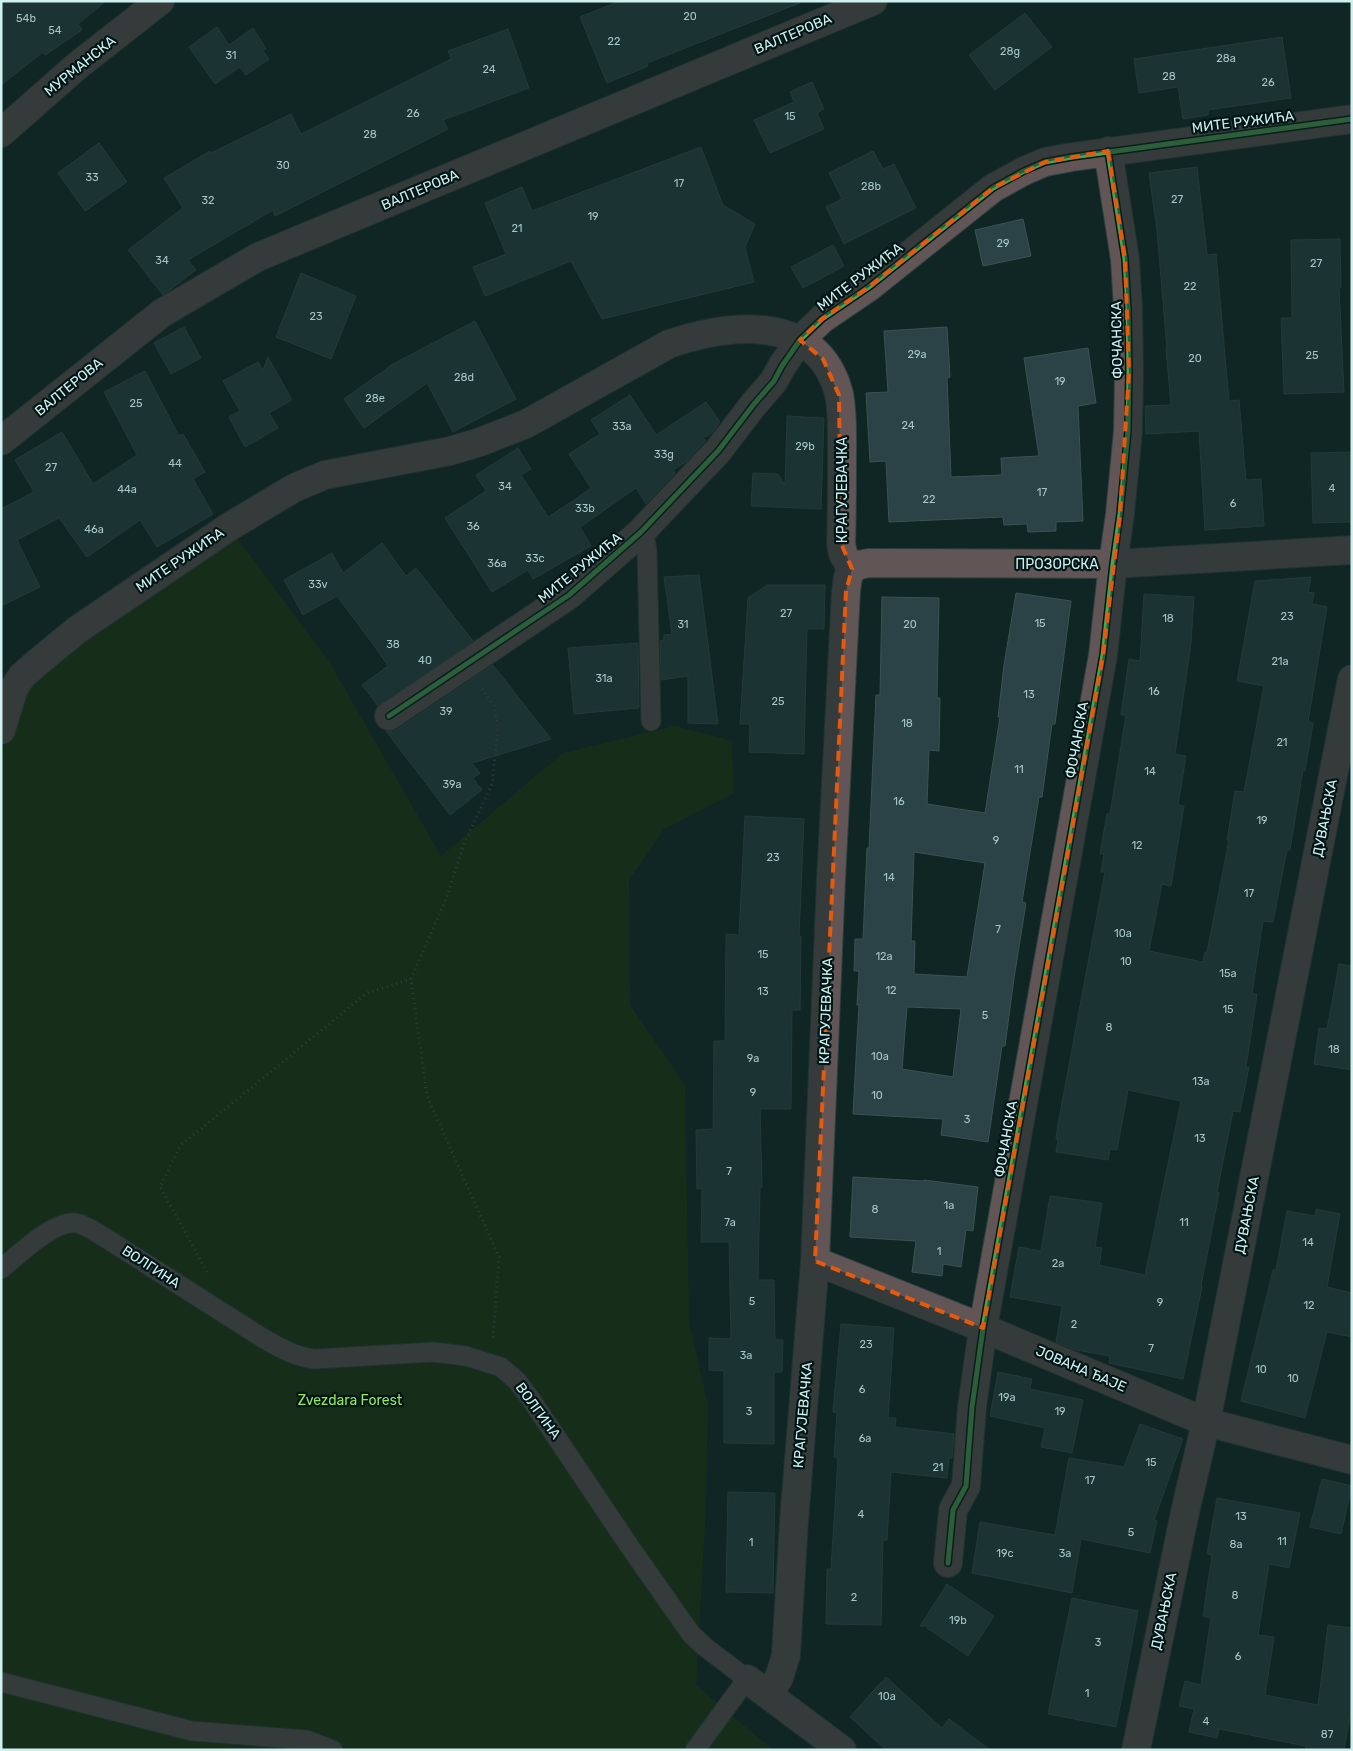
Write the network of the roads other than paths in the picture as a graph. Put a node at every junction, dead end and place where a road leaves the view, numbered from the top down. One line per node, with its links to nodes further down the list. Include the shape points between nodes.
1 (160, 1): 4 (street, МУРМАНСКА)
2 (873, 1): 7 (street, ВАЛТЕРОВА, via 258,257 162,313)
3 (1352, 119): 5 (street, МИТЕ РУЖИЋА)
4 (1, 133)
5 (1108, 151): 6 (street, МИТЕ РУЖИЋА, via 1045,162 993,188 869,287 822,319); 10 (street, ФОЧАНСКА, via 1125,259 1128,317 1128,430)
6 (800, 340): 8 (street, МИТЕ РУЖИЋА, via 774,380 718,451); 11 (street, КРАГУЈЕВАЧКА, via 823,359 839,395 842,543 843,554); 15 (street, МИТЕ РУЖИЋА, via 764,330 694,336 669,344 506,433 450,450 325,475 294,488 229,527 70,635 18,682)
7 (1, 441)
8 (641, 532): 13 (street, МИТЕ РУЖИЋА, via 569,595); 14 (lane, via 647,551)
9 (1352, 550): 10 (street, ПРОЗОРСКА)
10 (1113, 564): 11 (street, ПРОЗОРСКА, via 870,563); 18 (street, ФОЧАНСКА, via 1103,655)
11 (852, 569): 16 (street, КРАГУЈЕВАЧКА, via 848,577 845,611)
12 (1352, 679): 19 (street, ДУВАЊСКА)
13 (388, 716)
14 (651, 721)
15 (1, 730)
16 (815, 1261): 18 (street, ЈОВАНА ЂАЈЕ); 23 (street, КРАГУЈЕВАЧКА, via 786,1655 779,1678)
17 (1, 1269): 23 (lane, ВОЛГИНА, via 51,1231 74,1223 104,1237 261,1337 302,1357 433,1352 466,1356 501,1367 530,1398 691,1634)
18 (983, 1328): 19 (street, ЈОВАНА ЂАЈЕ); 21 (street, ФОЧАНСКА, via 966,1486 953,1510)
19 (1206, 1422): 20 (street, ЈОВАНА ЂАЈЕ); 27 (street, ДУВАЊСКА)
20 (1352, 1460)
21 (948, 1563)
22 (1, 1682): 24 (lane, via 192,1731 307,1740)
23 (757, 1687): 25 (lane); 26 (street, ВОЛГИНА)
24 (333, 1750)
25 (695, 1750)
26 (842, 1750)
27 (1136, 1750)

